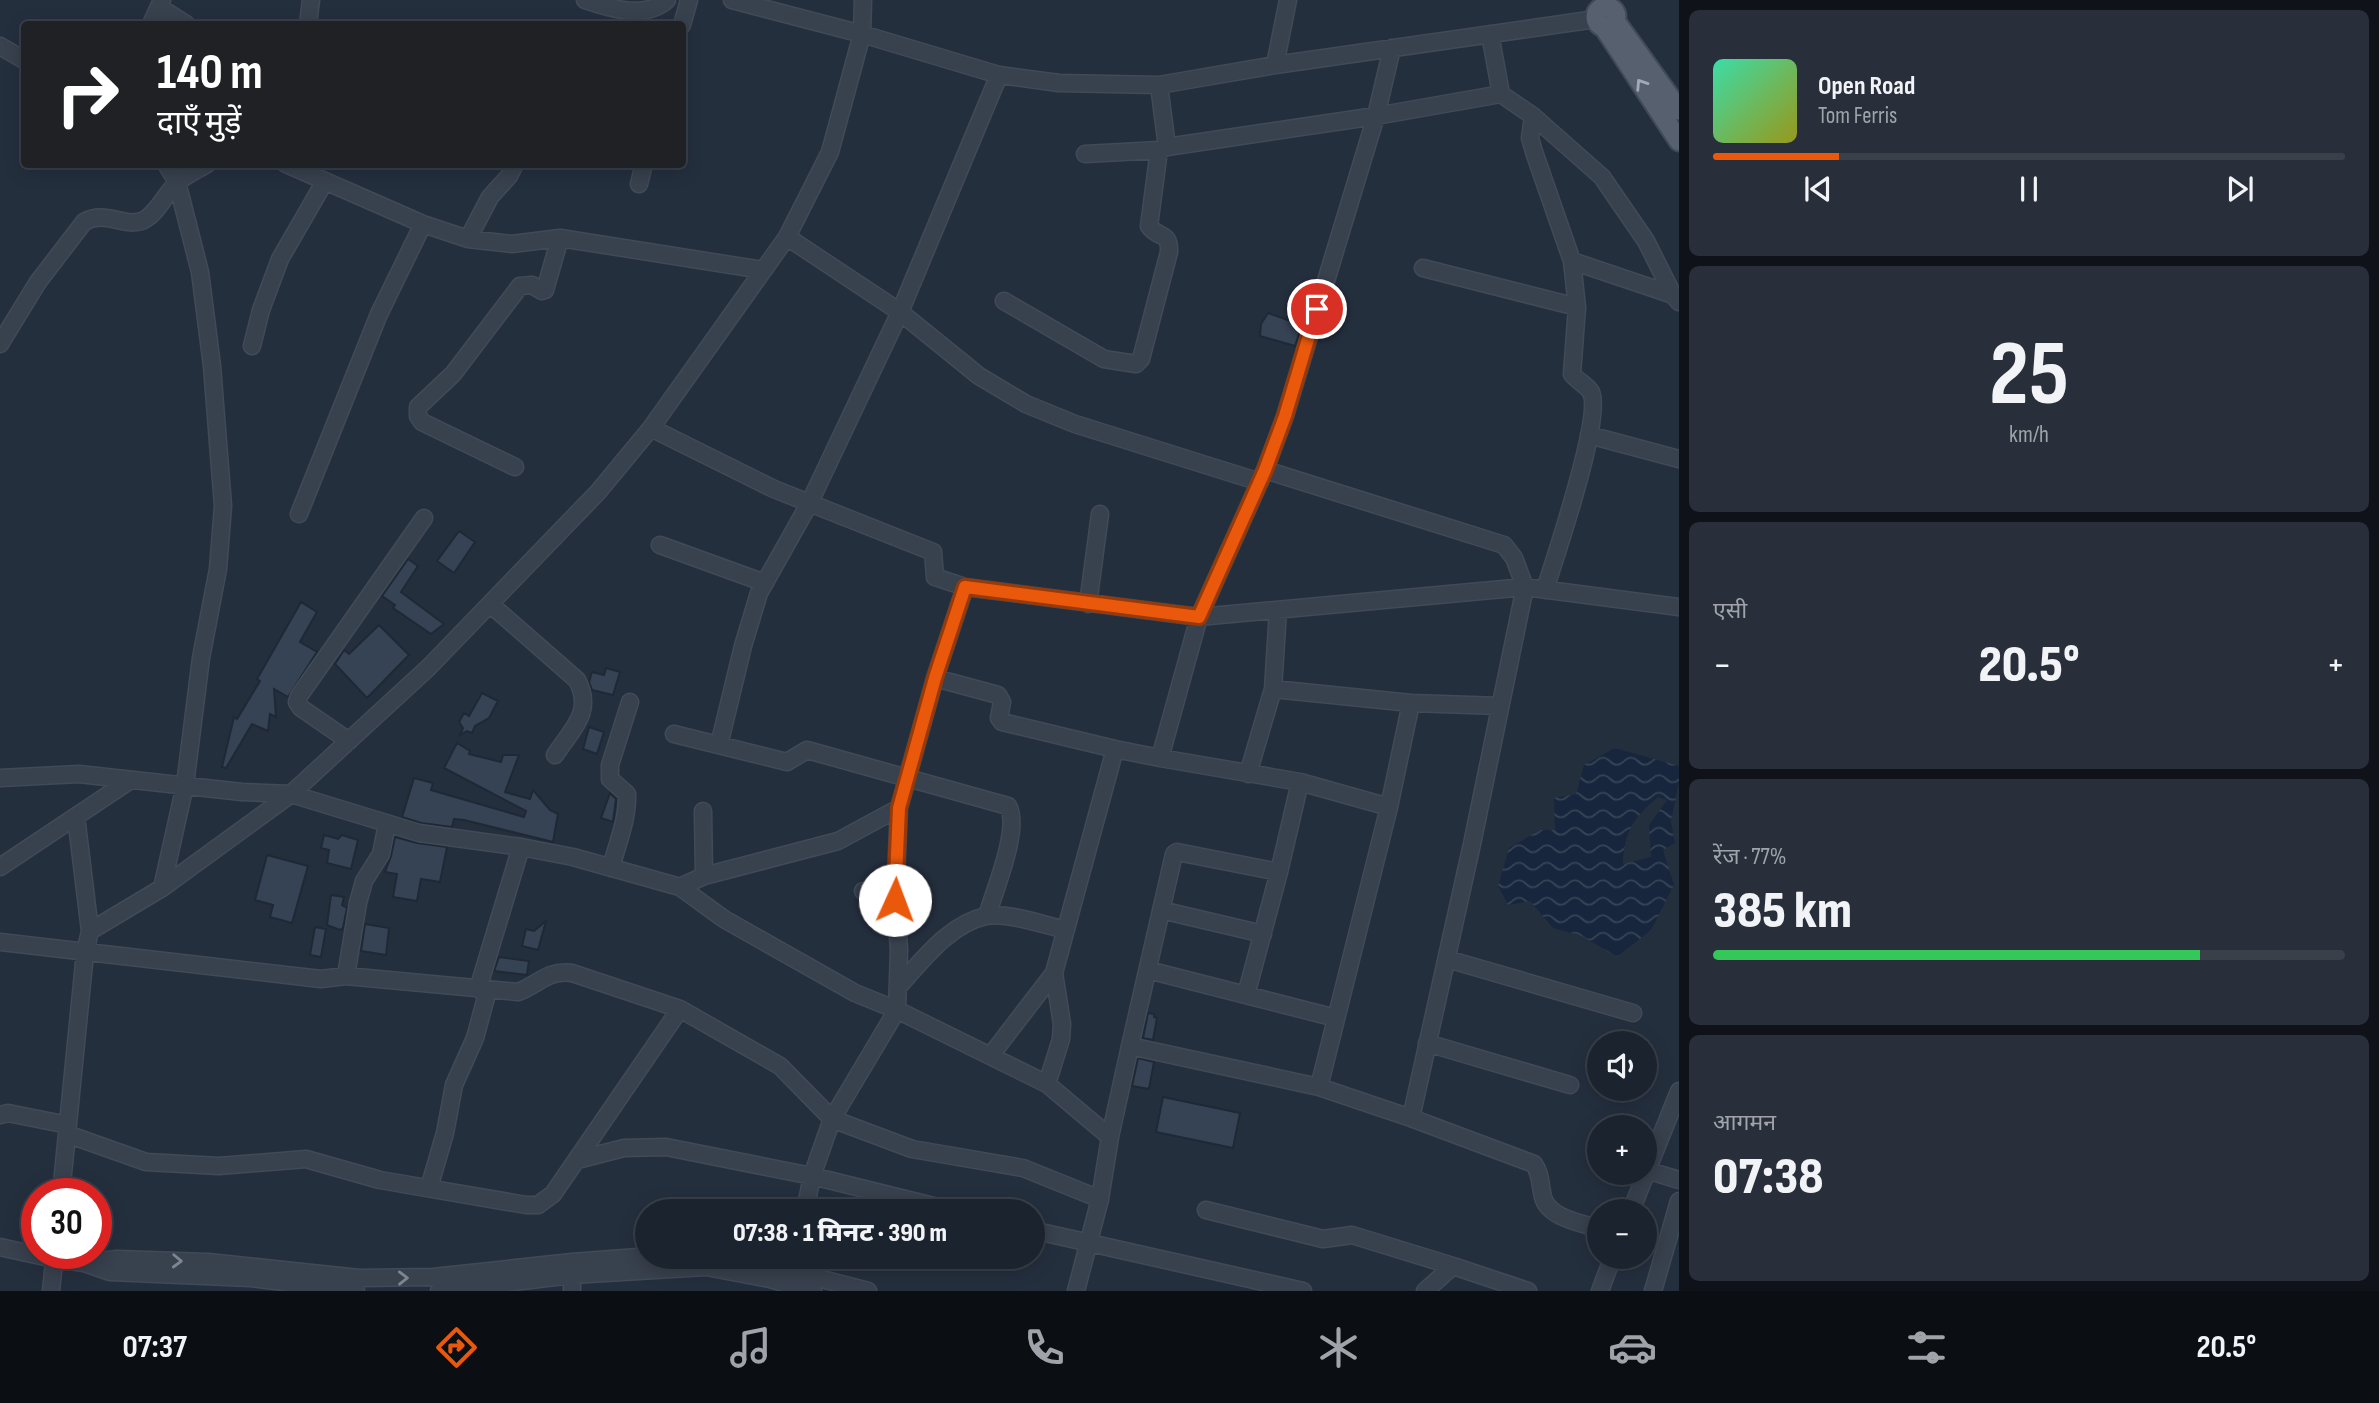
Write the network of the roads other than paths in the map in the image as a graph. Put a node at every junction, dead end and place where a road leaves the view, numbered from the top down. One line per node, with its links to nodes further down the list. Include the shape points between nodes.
1 (311, 0): 12 (street)
2 (585, 0): 3 (street, via 614,10 640,11)
3 (667, 0)
4 (690, 0): 13 (street)
5 (732, 0): 14 (street)
6 (863, 0): 14 (street)
7 (1288, 0): 19 (street)
8 (161, 4): 10 (street); 11 (street)
9 (1603, 12): 15 (street); 23 (main road); 26 (main road, one-way to 9)
10 (152, 21)
11 (182, 21)
12 (308, 21)
13 (683, 21)
14 (862, 34): 20 (street); 38 (street, via 830,152)
15 (1490, 34): 17 (street); 22 (street)
16 (0, 46): 18 (street)
17 (1392, 48): 19 (street); 24 (street)
18 (21, 59)
19 (1275, 65): 21 (street)
20 (999, 75): 21 (street, via 1059,83); 47 (street)
21 (1159, 85): 27 (street)
22 (1501, 94): 24 (street); 25 (street)
23 (1679, 110)
24 (1376, 116): 27 (street); 54 (street)
25 (1533, 116): 41 (street, via 1530,138); 44 (street, via 1602,177 1646,242)
26 (1679, 141)
27 (1163, 148): 28 (street); 45 (street, via 1149,226 1167,238 1169,253 1136,364 1104,359)
28 (1085, 154)
29 (168, 168): 35 (street)
30 (200, 168): 35 (street)
31 (295, 168): 34 (street)
32 (513, 168): 40 (street, via 490,197)
33 (643, 168): 36 (street)
34 (325, 181): 37 (street); 49 (street, via 279,258)
35 (177, 182): 48 (street, via 144,220 105,217 84,222 38,282); 85 (street, via 205,306 223,506 218,569)
36 (639, 184)
37 (423, 224): 40 (street); 56 (street, via 379,314)
38 (787, 237): 43 (street); 47 (street)
39 (560, 238): 40 (street, via 512,244); 43 (street); 53 (street, via 545,290 520,286 453,374 418,407 422,422)
40 (468, 239)
41 (1572, 261): 44 (street); 46 (street)
42 (1423, 268): 46 (street)
43 (763, 270): 50 (street)
44 (1676, 298)
45 (1004, 301)
46 (1577, 307): 51 (street, via 1572,374 1593,395)
47 (901, 312): 54 (street, via 979,376 1026,404 1075,424); 55 (street)
48 (0, 344)
49 (252, 346)
50 (651, 428): 55 (street); 64 (street, via 598,492)
51 (1589, 435): 52 (street); 63 (street)
52 (1679, 459)
53 (515, 467)
54 (1263, 476): 62 (street, via 1504,545); 68 (street)
55 (810, 504): 60 (street); 61 (street, via 933,552 936,577)
56 (299, 514)
57 (1100, 514): 65 (street)
58 (424, 518): 75 (street, via 299,696 301,708)
59 (660, 545): 60 (street)
60 (765, 583): 76 (street, via 743,646)
61 (965, 587): 65 (street); 69 (street)
62 (1525, 587): 63 (street); 67 (street); 73 (street)
63 (1545, 590): 66 (street)
64 (490, 604): 75 (street); 78 (street, via 577,680 584,694 581,715)
65 (1088, 604): 68 (street)
66 (1679, 607)
67 (1278, 611): 68 (street); 70 (street)
68 (1199, 617): 79 (street)
69 (935, 678): 77 (street, via 998,695 1002,722); 82 (street)
70 (1273, 689): 72 (street); 80 (street)
71 (630, 702): 94 (street, via 610,765 610,779 627,794)
72 (1411, 703): 73 (street); 87 (street)
73 (1500, 706): 108 (street)
74 (674, 734): 76 (street)
75 (349, 741): 86 (street)
76 (719, 745): 82 (street, via 787,762 807,750)
77 (1115, 748): 79 (street); 103 (street)
78 (555, 755)
79 (1160, 758): 80 (street)
80 (1248, 774): 84 (street)
81 (0, 778): 83 (street, via 79,774)
82 (907, 779): 88 (street); 102 (street, via 1008,806 1012,831)
83 (129, 781): 85 (street); 90 (street)
84 (1300, 782): 87 (street); 95 (street)
85 (184, 785): 86 (street); 98 (street)
86 (291, 794): 91 (street); 98 (street)
87 (1389, 807): 118 (street)
88 (899, 808): 96 (street, via 838,841); 100 (street)
89 (703, 811): 96 (street)
90 (76, 817): 93 (street); 104 (street)
91 (387, 824): 92 (street); 111 (street, via 381,854 364,881 358,903)
92 (522, 847): 94 (street); 113 (street)
93 (0, 867)
94 (611, 868): 97 (street)
95 (1279, 872): 101 (street, via 1177,852); 105 (street)
96 (704, 876): 97 (street)
97 (680, 887): 116 (street, via 724,919 855,993)
98 (162, 888): 104 (street)
99 (863, 891): 100 (street)
100 (896, 892): 112 (street)
101 (1161, 910): 105 (street); 109 (street)
102 (987, 916): 103 (street); 112 (street, via 962,925)
103 (1066, 930): 110 (street)
104 (90, 931): 107 (street)
105 (1263, 933): 114 (street)
106 (0, 942): 107 (street)
107 (85, 953): 111 (street, via 321,979); 129 (street)
108 (1447, 959): 117 (street); 119 (street)
109 (1148, 970): 114 (street); 120 (street)
110 (1054, 973): 121 (street); 122 (street, via 1062,1024)
111 (346, 976): 113 (street)
112 (898, 987): 116 (street)
113 (483, 989): 115 (street, via 518,992 557,972); 137 (street, via 475,1038 454,1085)
114 (1246, 995): 118 (street)
115 (680, 1009): 127 (street, via 780,1066); 132 (street)
116 (897, 1010): 121 (street); 127 (street)
117 (1633, 1013)
118 (1336, 1018): 124 (street)
119 (1427, 1043): 123 (street); 128 (street)
120 (1129, 1046): 124 (street); 130 (street)
121 (991, 1055): 122 (street)
122 (1047, 1084): 130 (street)
123 (1570, 1086)
124 (1319, 1087): 128 (street)
125 (1679, 1091): 131 (street)
126 (0, 1115): 129 (street, via 8,1113)
127 (832, 1118): 134 (street); 140 (street, via 912,1149 1023,1168)
128 (1411, 1118): 143 (street, via 1534,1164 1549,1209)
129 (67, 1129): 135 (street); 137 (street, via 146,1162 219,1167 306,1159)
130 (1110, 1137): 140 (street)
131 (1657, 1144)
132 (577, 1160): 134 (street, via 624,1149 666,1147); 137 (street, via 553,1194 538,1205)
133 (1657, 1173): 136 (street)
134 (812, 1176): 138 (street); 139 (street)
135 (62, 1178)
136 (1679, 1180)
137 (429, 1188)
138 (807, 1199)
139 (905, 1199)
140 (1100, 1199): 145 (street)
141 (1679, 1201): 166 (street)
142 (1206, 1210): 150 (street, via 1323,1239 1352,1235)
143 (1587, 1224)
144 (1045, 1233): 145 (street)
145 (1088, 1244): 161 (street); 162 (street)
146 (0, 1247): 147 (street)
147 (21, 1250)
148 (112, 1260): 155 (street, one-way to 155, via 208,1262 359,1278)
149 (635, 1260): 155 (street)
150 (1454, 1266): 163 (street); 164 (street)
151 (55, 1269): 157 (street)
152 (102, 1269): 158 (street, via 251,1278)
153 (1608, 1269): 165 (street)
154 (792, 1271): 155 (street, via 706,1267); 156 (street)
155 (572, 1276): 159 (street)
156 (818, 1287): 160 (street)
157 (56, 1290)
158 (356, 1291)
159 (439, 1291)
160 (868, 1291)
161 (1076, 1291)
162 (1303, 1291)
163 (1425, 1291)
164 (1528, 1291)
165 (1600, 1291)
166 (1653, 1291)

